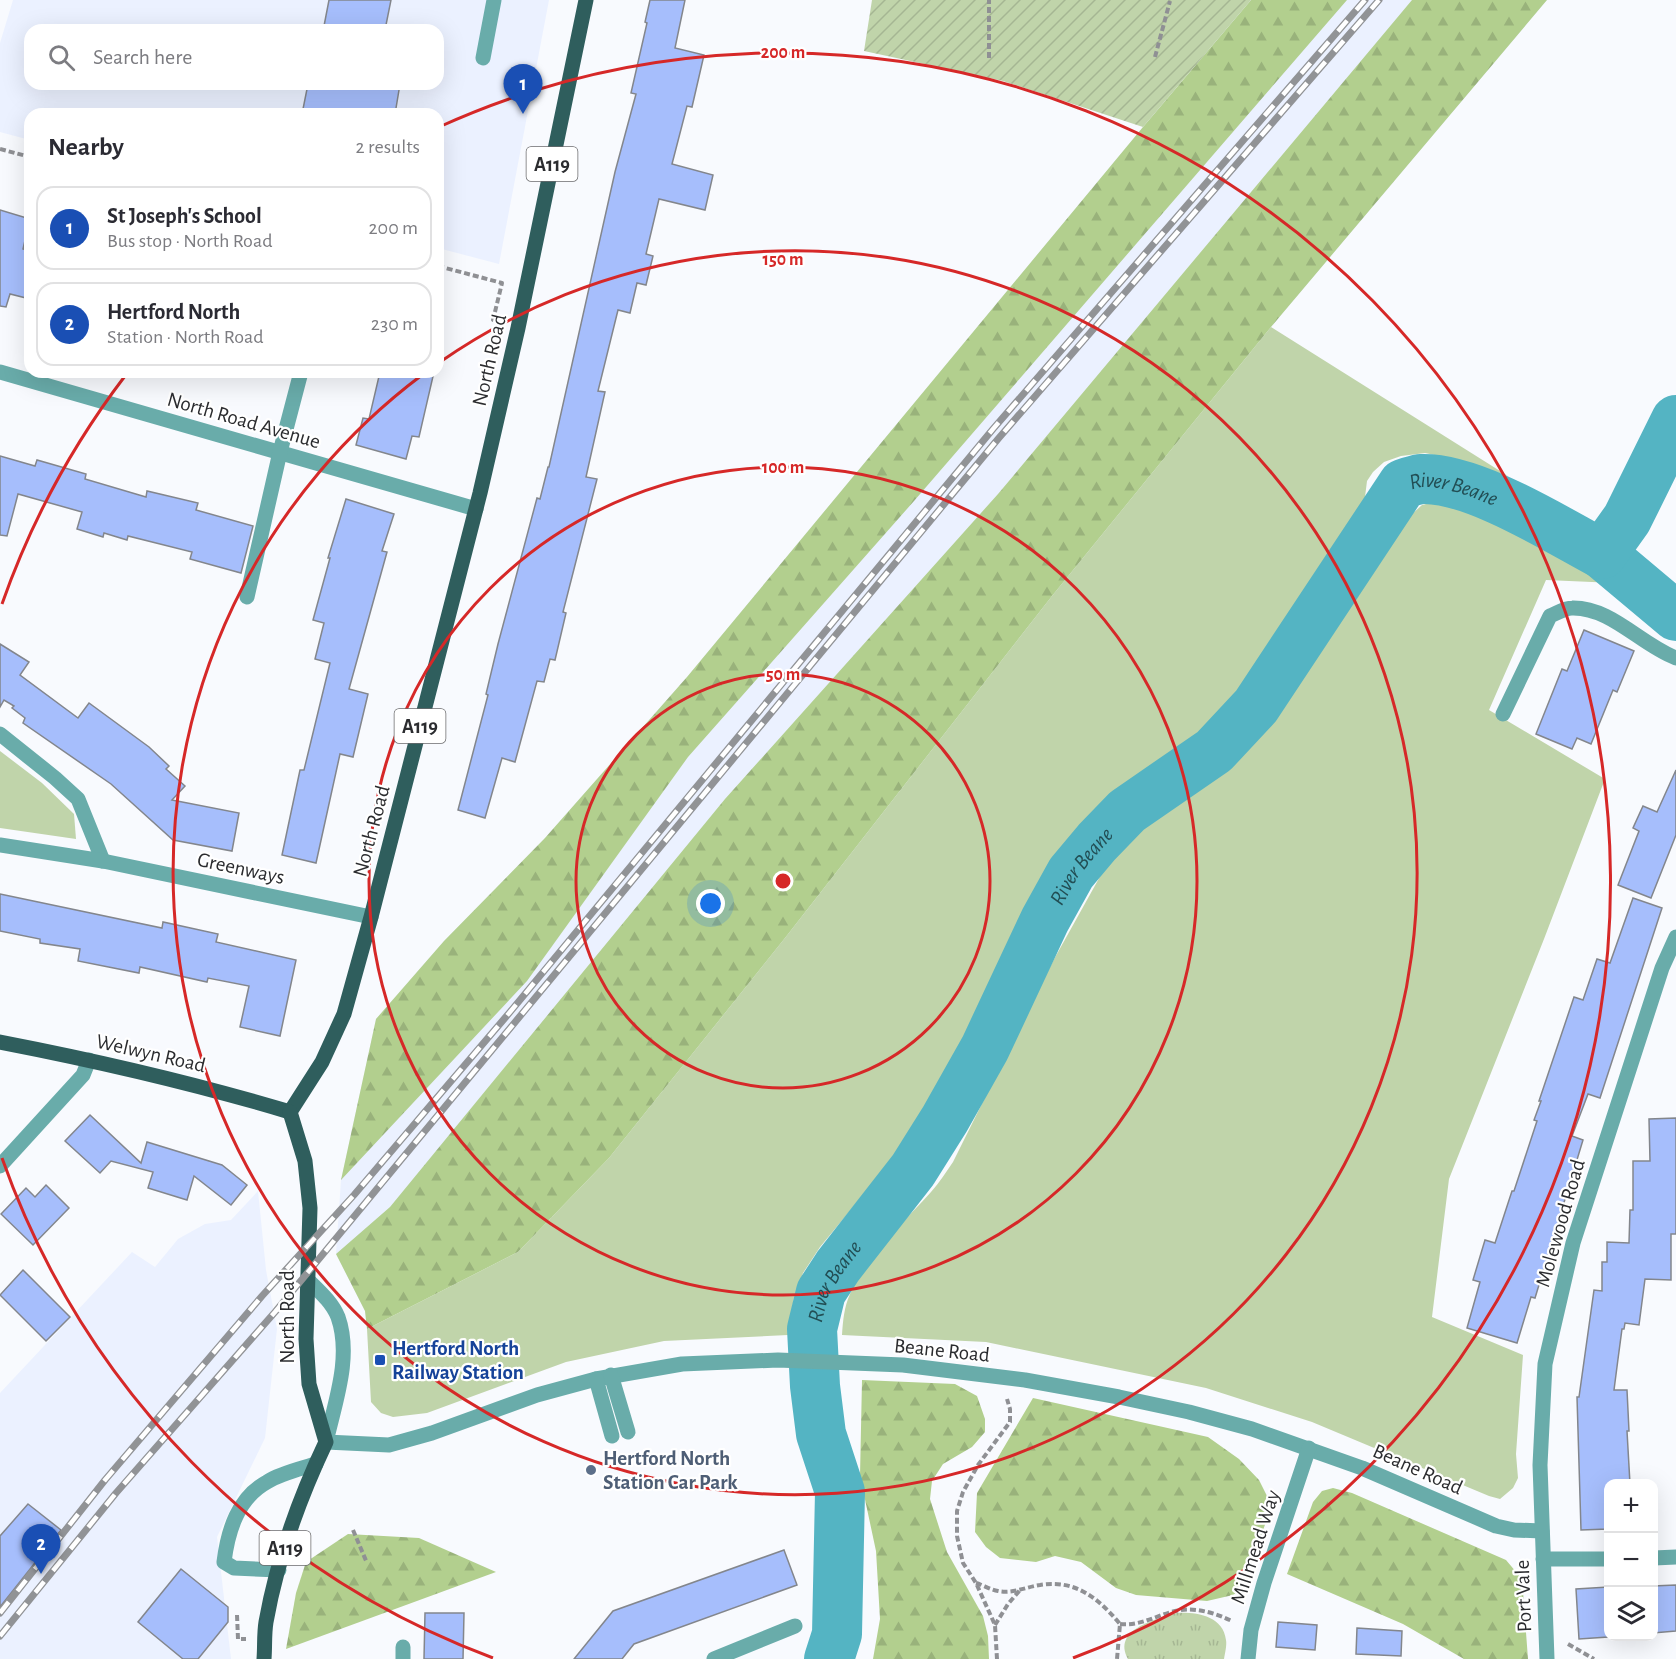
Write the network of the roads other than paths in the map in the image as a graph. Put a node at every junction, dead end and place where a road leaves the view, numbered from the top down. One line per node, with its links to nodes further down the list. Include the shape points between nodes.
1 (494, 0): 3 (street)
2 (586, 0): 7 (main road, North Road / A119)
3 (483, 58)
4 (0, 372): 6 (street, North Road Avenue)
5 (300, 378): 6 (street)
6 (280, 452): 7 (street, North Road Avenue); 8 (street)
7 (476, 509): 14 (main road, North Road / A119)
8 (247, 597)
9 (1676, 658): 10 (street, via 1609,618 1586,610 1560,611 1551,616)
10 (1503, 714)
11 (0, 734): 13 (street, via 78,799)
12 (0, 845): 13 (street, Greenways)
13 (103, 861): 14 (street, Greenways)
14 (371, 917): 18 (main road, North Road / A119, via 344,1014 322,1062)
15 (1676, 937): 27 (street, Molewood Road, via 1662,968 1588,1195 1545,1364 1540,1465)
16 (0, 1042): 17 (main road, Welwyn Road)
17 (89, 1060): 18 (main road, Welwyn Road); 19 (street, via 83,1075)
18 (290, 1112): 20 (main road, North Road, via 305,1161 309,1196)
19 (0, 1166)
20 (308, 1280): 24 (main road, North Road, via 309,1384); 24 (street, via 338,1316 344,1352)
21 (603, 1377): 22 (street); 23 (street); 24 (street, Beane Road, via 389,1445); 25 (street, Beane Road, via 682,1364 778,1360 947,1370 1025,1380 1190,1412)
22 (628, 1432)
23 (612, 1436)
24 (326, 1442): 26 (main road, A119)
25 (1309, 1448): 27 (street, Beane Road, via 1496,1526); 36 (street, Millmead Way, via 1264,1583 1251,1630)
26 (316, 1464): 32 (main road, A119); 32 (street, via 267,1481 240,1506 224,1562 234,1568)
27 (1542, 1531): 30 (street, Port Vale)
28 (1676, 1557): 29 (street)
29 (1658, 1558)
30 (1543, 1559): 31 (street); 37 (street, Port Vale)
31 (1604, 1559)
32 (279, 1570): 34 (main road, A119, via 266,1623)
33 (795, 1626): 35 (street)
34 (264, 1659)
35 (714, 1659)
36 (1248, 1659)
37 (1547, 1659)

